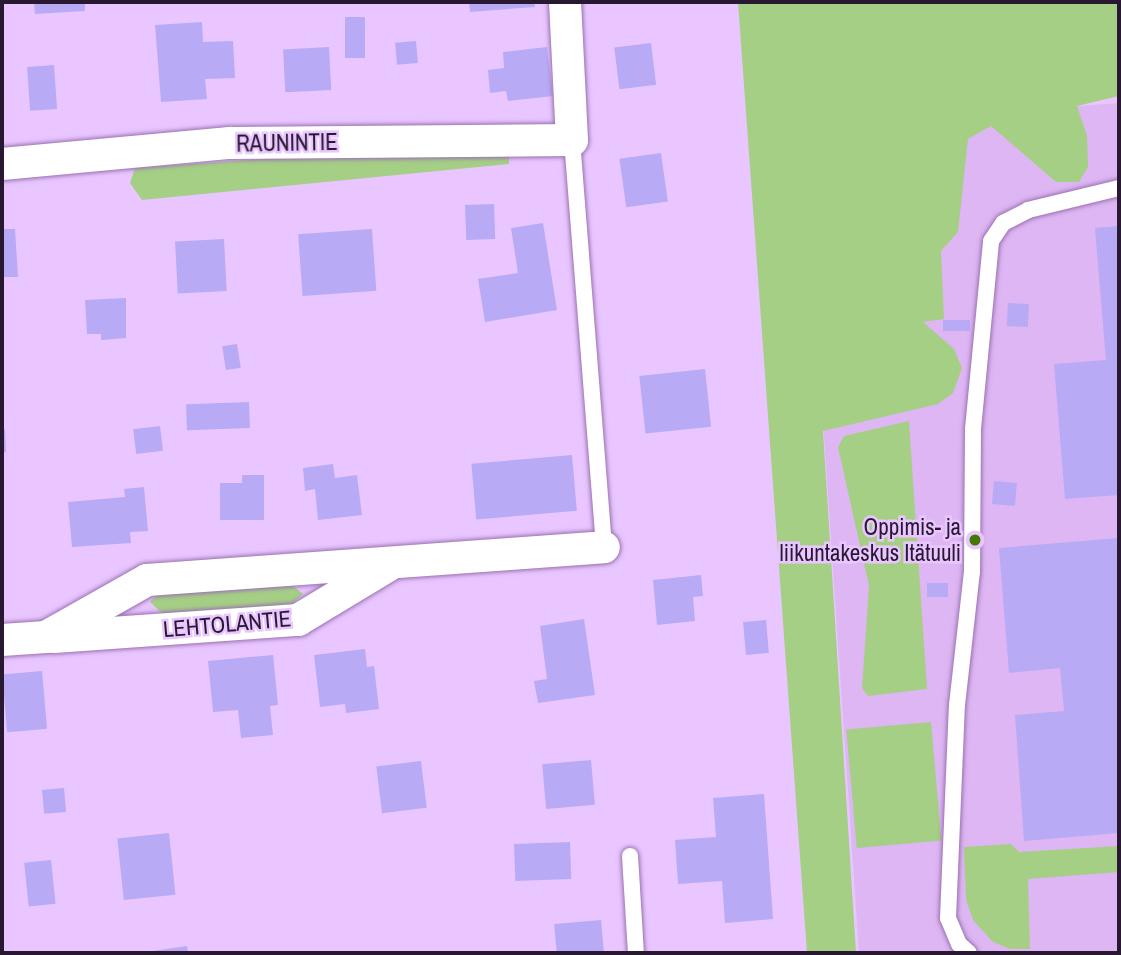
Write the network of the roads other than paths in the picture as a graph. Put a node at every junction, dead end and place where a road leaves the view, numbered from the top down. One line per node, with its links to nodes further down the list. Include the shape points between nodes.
1 (565, 2): 2 (street)
2 (572, 140): 3 (street, RAUNINTIE, via 230,143); 5 (lane)
3 (2, 164)
4 (1119, 188): 11 (lane, via 1028,210 1003,223 991,242 973,429 972,572 957,705 948,918 959,944)
5 (604, 547): 6 (street, LEHTOLANTIE)
6 (393, 562): 7 (street, LEHTOLANTIE, via 147,580); 7 (street, LEHTOLANTIE, via 298,620)
7 (46, 638): 8 (street, LEHTOLANTIE)
8 (2, 640)
9 (630, 856): 10 (lane)
10 (636, 953)
11 (969, 953)

